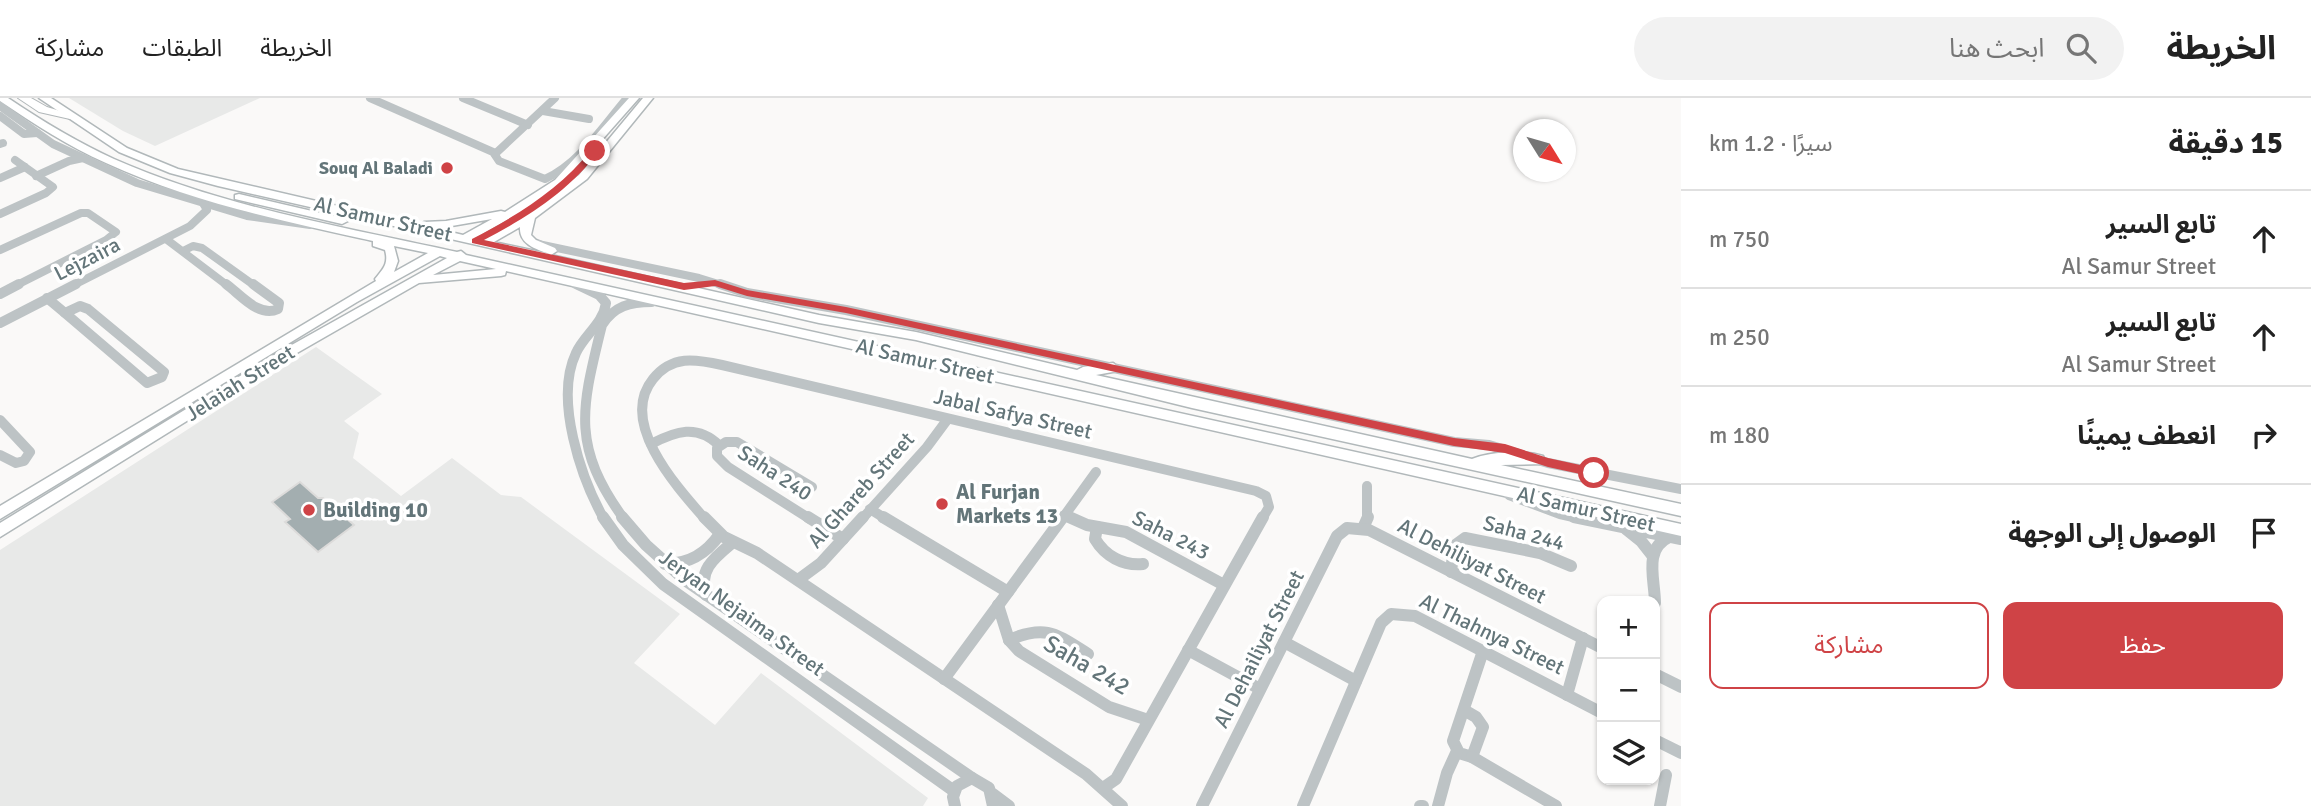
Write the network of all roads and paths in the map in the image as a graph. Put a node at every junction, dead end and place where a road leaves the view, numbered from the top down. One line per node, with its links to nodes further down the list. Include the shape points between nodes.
1 (2, 98): 16 (main road, Al Samur Street)
2 (23, 98): 13 (highway, via 43,110)
3 (44, 98): 13 (main road, Al Samur Street)
4 (370, 98): 19 (street)
5 (463, 98): 15 (street)
6 (555, 98): 11 (street)
7 (627, 98): 19 (street, via 551,178 515,168)
8 (634, 98): 17 (main road)
9 (648, 98): 29 (main road, via 583,177)
10 (0, 106): 16 (street, Al Samur Street)
11 (543, 111): 14 (street); 15 (street)
12 (0, 116): 16 (street, via 21,136)
13 (71, 116): 30 (main road, Al Samur Street, via 122,150 174,171)
14 (589, 118)
15 (527, 125): 19 (street)
16 (38, 128): 18 (main road); 25 (main road, Al Samur Street)
17 (595, 143): 23 (main road); 35 (main road, via 592,156 564,186)
18 (70, 154): 22 (street); 26 (street, Al Samur Street)
19 (495, 154)
20 (15, 160): 21 (street)
21 (24, 167): 22 (street); 24 (street)
22 (36, 176): 28 (street, via 51,190)
23 (565, 176): 30 (main road, via 497,215 442,224); 35 (main road)
24 (0, 178)
25 (158, 181): 32 (main road, Al Samur Street); 35 (main road)
26 (204, 205): 27 (street, Al Samur Street); 31 (street, Lejzaira, via 207,210)
27 (231, 212): 31 (street, Lejzaira); 32 (street, Al Samur Street)
28 (0, 214)
29 (531, 216): 34 (main road, via 524,232); 35 (main road)
30 (403, 223): 35 (main road, Al Samur Street)
31 (190, 226): 33 (street, Lejzaira)
32 (319, 226): 35 (main road, Al Samur Street); 46 (main road, via 380,243 391,251 389,271)
33 (166, 239): 37 (street); 45 (street, Lejzaira)
34 (532, 243): 38 (main road); 41 (street, Al Samur Street)
35 (461, 248): 38 (main road, Al Samur Street); 39 (main road, Al Samur Street); 42 (main road, Jelaiah Street); 46 (main road, Jelaiah Street); 49 (main road, via 748,311); 55 (main road, via 227,382)
36 (0, 250): 44 (street, via 81,213 116,232)
37 (183, 251): 37 (street, via 261,311 278,309 279,303 202,248 192,246)
38 (578, 263): 43 (main road, Al Samur Street)
39 (523, 271): 40 (main road, Al Samur Street); 42 (main road)
40 (573, 282): 47 (main road, Al Samur Street); 54 (street, Jeryan Nejaima Street, via 601,295 606,309 575,355)
41 (715, 283): 43 (main road); 53 (street, Al Samur Street)
42 (406, 284): 55 (main road, Jelaiah Street)
43 (684, 286): 49 (main road, Al Samur Street)
44 (0, 294)
45 (47, 298): 48 (street); 50 (street, Lejzaira)
46 (353, 299): 70 (main road, Jelaiah Street)
47 (662, 301): 52 (street, Jeryan Nejaima Street, via 630,302 613,310 602,325); 66 (main road, Al Samur Street)
48 (64, 314): 48 (street, via 148,383 162,377 163,372 88,309 80,306)
49 (819, 319): 51 (main road, Al Samur Street)
50 (0, 323)
51 (992, 355): 53 (main road, via 1078,372); 62 (main road, Al Samur Street)
52 (592, 365): 54 (street, via 587,358 579,359); 81 (street, Jeryan Nejaima Street, via 584,413 594,464 620,516)
53 (1113, 368): 61 (street, Al Samur Street, via 1454,442 1489,445)
54 (570, 391): 115 (street, Jeryan Nejaima Street, via 570,428 583,472 603,518 632,556 663,584)
55 (185, 417): 75 (main road, Jelaiah Street)
56 (947, 419): 58 (street, Jabal Safya Street, via 765,375 681,360 668,365 642,389); 68 (street, Al Ghareb Street); 86 (street, Jabal Safya Street, via 1263,494 1269,507)
57 (0, 420): 60 (street, via 30,452 24,461 13,464)
58 (651, 444): 59 (street, via 687,429 708,435); 76 (street, Jabal Safya Street, via 674,484)
59 (719, 445): 65 (street, Saha 240, via 737,442); 78 (street, Saha 240, via 716,454 728,467)
60 (0, 455)
61 (1538, 460): 62 (main road); 67 (street, Al Samur Street)
62 (1462, 462): 69 (main road, Al Samur Street)
63 (1096, 472): 71 (street)
64 (1367, 486): 74 (street, Al Dehiliyat Street, via 1369,514)
65 (812, 487)
66 (1490, 488): 72 (street, Al Samur Street, via 1550,511); 77 (main road, Al Samur Street)
67 (1681, 489)
68 (870, 509): 78 (street, Al Ghareb Street); 87 (street)
69 (1681, 510)
70 (0, 513)
71 (1065, 515): 73 (street, Saha 243); 87 (street)
72 (1621, 526): 77 (street, Al Samur Street); 80 (street)
73 (1097, 527): 82 (street, Saha 243, via 1095,539 1103,551 1126,564); 86 (street, Saha 243, via 1126,532)
74 (1363, 528): 84 (street, Al Dehiliyat Street); 93 (street, Al Dehailiyat Street, via 1349,527 1339,533)
75 (0, 531)
76 (720, 534): 79 (street, Jabal Safya Street); 81 (street, via 689,562)
77 (1677, 535): 80 (street, via 1655,544)
78 (843, 539): 85 (street, Al Ghareb Street)
79 (732, 543): 85 (street, Jabal Safya Street, via 752,550); 88 (street, via 704,570)
80 (1652, 555): 89 (street)
81 (665, 564): 88 (street, Jeryan Nejaima Street)
82 (1143, 564)
83 (1571, 566): 84 (street, Saha 244, via 1547,554 1465,538 1454,546)
84 (1451, 572): 91 (street, Al Dehiliyat Street)
85 (798, 580): 99 (street, Jabal Safya Street)
86 (1224, 585): 95 (street, Jabal Safya Street)
87 (1008, 592): 90 (street)
88 (705, 595): 112 (street, Jeryan Nejaima Street)
89 (1655, 596)
90 (998, 605): 92 (street); 99 (street)
91 (1583, 638): 94 (street, Al Dehiliyat Street); 103 (street, Al Thahnya Street)
92 (1009, 640): 97 (street, Saha 242, via 1044,629); 106 (street, Saha 242, via 1018,651 1100,702)
93 (1284, 642): 100 (street); 102 (street, Al Dehailiyat Street)
94 (1597, 645)
95 (1188, 650): 102 (street); 106 (street, Jabal Safya Street)
96 (1483, 651): 100 (street, Al Thahnya Street, via 1415,616 1391,614 1381,623); 103 (street, Al Thahnya Street); 104 (street)
97 (1088, 654)
98 (1660, 676): 101 (street)
99 (944, 679): 113 (street, Jabal Safya Street)
100 (1356, 681): 119 (street, Al Thahnya Street)
101 (1681, 687)
102 (1260, 689): 118 (street, Al Dehailiyat Street)
103 (1567, 695): 105 (street, Al Thahnya Street)
104 (1464, 710): 108 (street, via 1453,741); 110 (street, via 1483,727)
105 (1597, 710)
106 (1148, 720): 113 (street, Jabal Safya Street, via 1116,779)
107 (1660, 743): 109 (street)
108 (1457, 751): 110 (street); 120 (street)
109 (1681, 754)
110 (1472, 757): 121 (street)
111 (1667, 775): 122 (street)
112 (972, 778): 114 (street, Jeryan Nejaima Street, via 983,781); 115 (street, via 961,782)
113 (1103, 788): 117 (street, Jabal Safya Street)
114 (993, 800): 116 (street)
115 (954, 801)
116 (1009, 806)
117 (1122, 806)
118 (1202, 806)
119 (1303, 806)
120 (1438, 806)
121 (1556, 806)
122 (1660, 806)

